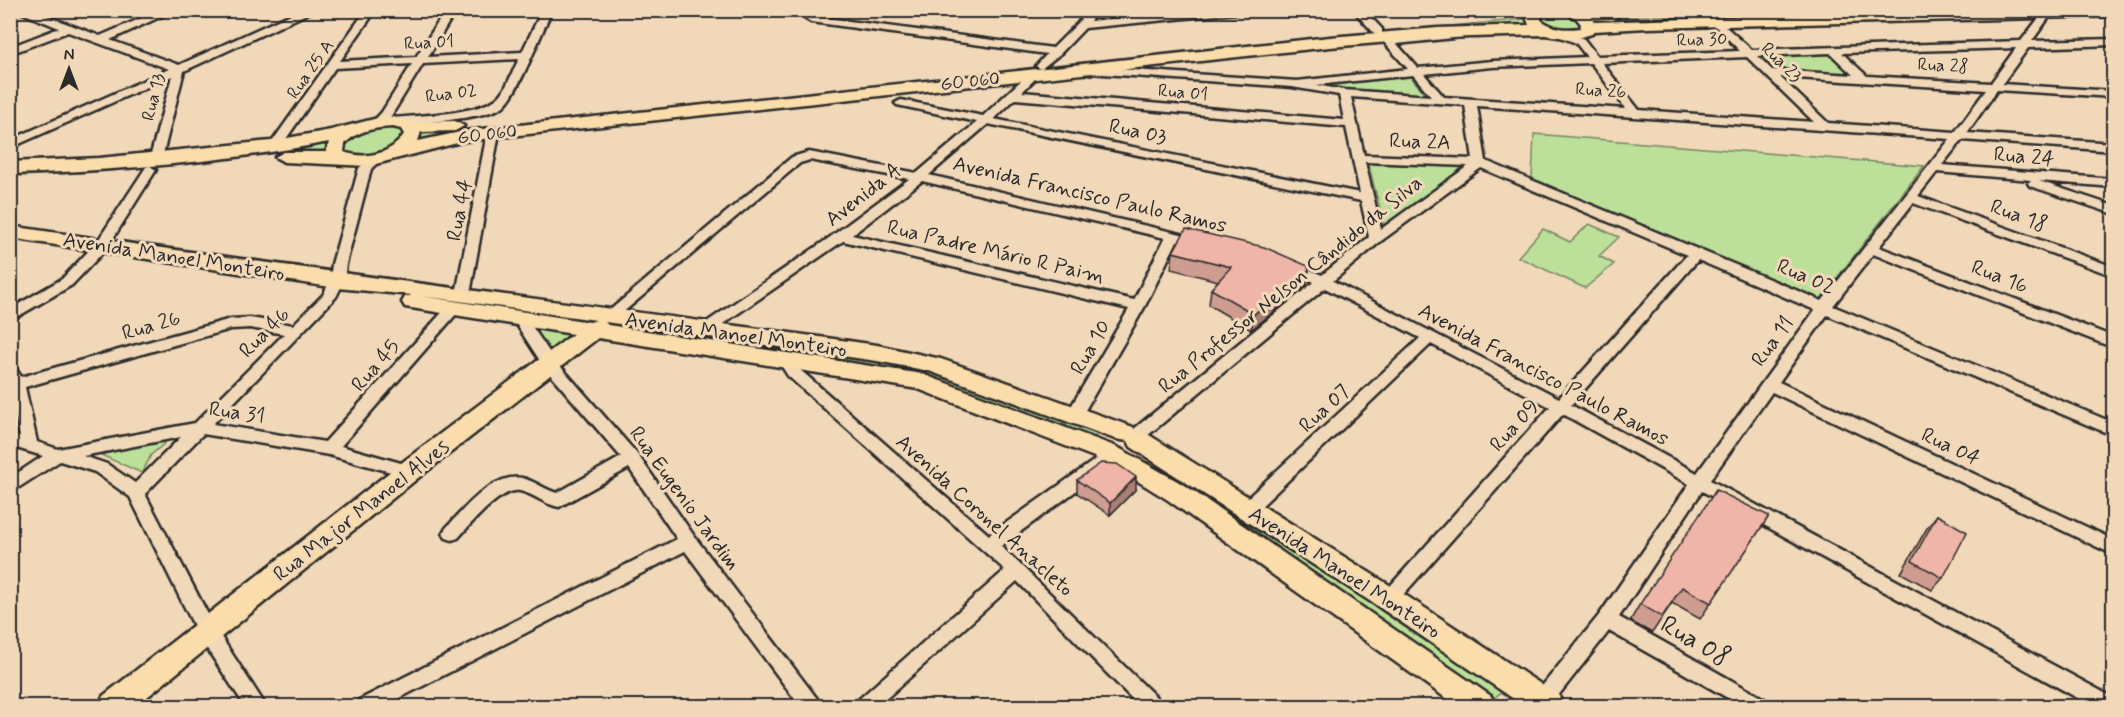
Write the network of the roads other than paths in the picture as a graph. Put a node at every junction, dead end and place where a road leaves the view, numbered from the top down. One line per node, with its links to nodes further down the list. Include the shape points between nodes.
1 (170, 10): 23 (street)
2 (310, 10): 34 (street)
3 (370, 10): 33 (street, Rua 25 A)
4 (451, 10): 32 (street)
5 (547, 10): 30 (street, Rua 02)
6 (1092, 10): 18 (street, Avenida A)
7 (1237, 10): 18 (street)
8 (1358, 10): 22 (street)
9 (1839, 10): 15 (main road)
10 (2114, 11): 14 (main road)
11 (28, 12): 17 (street); 19 (street, Rua 13)
12 (1537, 12): 20 (main road, via 1534,22); 22 (main road, GO 060)
13 (1572, 12): 15 (main road); 21 (main road, via 1587,20)
14 (2047, 13): 15 (main road); 25 (street, Rua 11)
15 (1713, 15): 21 (main road, via 1626,23); 29 (street, Rua 23)
16 (811, 19): 28 (street)
17 (10, 20)
18 (1082, 25): 28 (street, Avenida A)
19 (68, 28): 23 (street, Rua 13); 27 (street)
20 (1552, 32): 21 (main road, GO 060); 22 (main road, GO 060)
21 (1583, 34): 31 (street)
22 (1385, 37): 35 (main road, GO 060); 36 (main road, GO 060); 37 (street)
23 (100, 40): 34 (street, Rua 13)
24 (2114, 42): 25 (street, Rua 30)
25 (2026, 44): 26 (street, Rua 30); 41 (street, Rua 11)
26 (1833, 50): 29 (street, Rua 30); 39 (street)
27 (10, 51)
28 (1056, 52): 35 (street, Avenida A)
29 (1751, 54): 31 (street, Rua 30); 38 (street, Rua 23)
30 (527, 55): 32 (street, Rua 01); 50 (street, Rua 02, via 497,105 474,112)
31 (1594, 59): 37 (street, Rua 30); 48 (street)
32 (421, 60): 33 (street, Rua 01); 50 (street)
33 (333, 64): 57 (street, Rua 25 A)
34 (179, 69): 56 (street); 63 (street, Rua 13)
35 (1037, 70): 36 (main road, GO 060); 44 (street, Avenida A); 50 (main road, GO 060, via 470,126); 54 (main road, GO 060)
36 (1085, 70): 40 (street, Rua 26)
37 (1415, 70): 40 (street, Rua 30); 45 (street)
38 (1771, 73): 39 (street, Rua 28); 52 (street, Rua 23)
39 (1863, 78): 41 (street, Rua 28)
40 (1292, 84): 42 (street, Rua 26)
41 (1996, 86): 43 (street, Rua 28); 55 (street, Rua 11)
42 (1344, 93): 45 (street, Rua 26); 51 (street)
43 (2114, 94)
44 (1013, 95): 49 (street, Avenida A); 51 (street, Rua 01)
45 (1439, 98): 46 (street, Rua 26)
46 (1470, 99): 48 (street, Rua 26); 62 (street)
47 (902, 103): 49 (street, Rua 03)
48 (1634, 112): 52 (street, Rua 26)
49 (987, 120): 67 (street, Avenida A); 71 (street, Rua 03)
50 (396, 121): 53 (main road, GO 060); 59 (main road, via 413,134)
51 (1351, 124): 60 (street)
52 (1824, 126): 55 (street, Rua 26)
53 (351, 131): 57 (main road); 61 (main road, via 334,149)
54 (494, 133): 59 (main road, GO 060, via 434,141); 85 (street, Rua 44)
55 (1958, 137): 58 (street, Rua 26); 65 (street, Rua 11)
56 (10, 145)
57 (275, 146): 63 (main road)
58 (2114, 147)
59 (397, 151): 61 (main road, GO 060)
60 (1358, 158): 62 (street, Rua 2A); 71 (street)
61 (360, 162): 63 (main road, via 304,156); 83 (street, Rua 46)
62 (1480, 163): 76 (street, Rua Professor Nelson Cândido da Silva); 80 (street, Rua 02)
63 (153, 164): 64 (main road); 68 (main road); 78 (street, Rua 13)
64 (10, 168)
65 (1932, 168): 66 (street, Rua 24); 70 (street, Rua 11)
66 (2012, 175): 69 (street, Rua 24); 72 (street)
67 (920, 177): 74 (street, Avenida Francisco Paulo Ramos); 75 (street, Avenida A); 90 (street, Avenida Francisco Paulo Ramos, via 822,157 796,160)
68 (10, 178)
69 (2114, 183)
70 (1909, 196): 79 (street, Rua 11); 82 (street, Rua 18)
71 (1366, 198): 76 (street)
72 (2114, 210)
73 (10, 232): 78 (main road, Avenida Manoel Monteiro)
74 (1173, 236): 77 (street, Avenida Francisco Paulo Ramos); 86 (street, Rua 10)
75 (844, 237): 86 (street, Rua Padre Mário R Paim); 91 (street, Avenida A)
76 (1376, 238): 84 (street, Rua Professor Nelson Cândido da Silva)
77 (1208, 244)
78 (102, 245): 83 (main road, Avenida Manoel Monteiro); 88 (street, via 67,282)
79 (1870, 248): 87 (street, Rua 11); 94 (street, Rua 16)
80 (1696, 253): 87 (street, Rua 02); 99 (street, Rua 09)
81 (1275, 261): 84 (street, Avenida Francisco Paulo Ramos)
82 (2114, 272)
83 (337, 281): 85 (main road, Avenida Manoel Monteiro, via 364,292); 92 (street, Rua 46, via 329,297)
84 (1324, 282): 93 (street, Avenida Francisco Paulo Ramos); 103 (street, Rua Professor Nelson Cândido da Silva)
85 (448, 300): 89 (main road, Avenida Manoel Monteiro); 90 (main road, Avenida Manoel Monteiro); 106 (street, Rua 45)
86 (1138, 306): 100 (street, Rua 10)
87 (1825, 307): 98 (street, Rua 11); 102 (street, Rua 02)
88 (10, 316)
89 (520, 320): 90 (main road, Avenida Manoel Monteiro); 96 (street, Rua Eugenio Jardim)
90 (601, 324): 91 (main road, Avenida Manoel Monteiro); 95 (main road, Avenida Manoel Monteiro); 96 (main road, Rua Major Manoel Alves)
91 (706, 329): 100 (main road, Avenida Manoel Monteiro, via 933,364)
92 (297, 331): 97 (street, Rua 26, via 231,324); 101 (street, Rua 46)
93 (1430, 337): 99 (street, Avenida Francisco Paulo Ramos); 114 (street, Rua 07)
94 (2114, 343)
95 (786, 359): 108 (main road, Avenida Manoel Monteiro, via 922,382); 117 (street, Avenida Coronel Anacleto, via 794,372)
96 (549, 363): 109 (street, Rua Eugenio Jardim); 110 (main road, Rua Major Manoel Alves)
97 (14, 377): 105 (street)
98 (1769, 384): 111 (street, Rua 11); 118 (street, Rua 04)
99 (1561, 406): 111 (street, Avenida Francisco Paulo Ramos); 120 (street, Rua 09)
100 (1074, 414): 103 (main road, Avenida Manoel Monteiro)
101 (200, 428): 106 (street, Rua 31); 107 (street, Rua 31); 113 (street, Rua 46)
102 (2114, 430)
103 (1133, 437): 108 (main road, via 1141,451 1137,456); 114 (main road, Avenida Manoel Monteiro)
104 (10, 440): 105 (street)
105 (30, 447): 107 (street)
106 (329, 449): 110 (street, Rua 31)
107 (57, 455): 112 (street); 113 (street, via 101,468)
108 (1112, 456): 117 (street); 130 (main road, Avenida Manoel Monteiro, via 1177,493)
109 (632, 459): 115 (street, via 558,500 548,499 523,484 508,485 494,493); 116 (street, Rua Eugenio Jardim)
110 (409, 471): 122 (main road, Rua Major Manoel Alves)
111 (1698, 482): 121 (street, Rua 11); 132 (street, Avenida Francisco Paulo Ramos)
112 (10, 487)
113 (136, 493): 122 (street)
114 (1247, 509): 120 (main road, Avenida Manoel Monteiro)
115 (452, 533)
116 (688, 541): 126 (street); 127 (street, Rua Eugenio Jardim)
117 (989, 545): 119 (street, Avenida Coronel Anacleto)
118 (2114, 548)
119 (1017, 570): 128 (street); 129 (street, Avenida Coronel Anacleto)
120 (1389, 599): 123 (main road, Avenida Manoel Monteiro)
121 (1607, 620): 123 (street, Rua 11); 131 (street, Rua 08)
122 (207, 632): 124 (main road, Rua Major Manoel Alves); 125 (street)
123 (1542, 705)
124 (114, 706)
125 (256, 706)
126 (366, 706)
127 (811, 706)
128 (865, 706)
129 (1152, 706)
130 (1480, 706)
131 (1759, 706)
132 (2110, 706)

